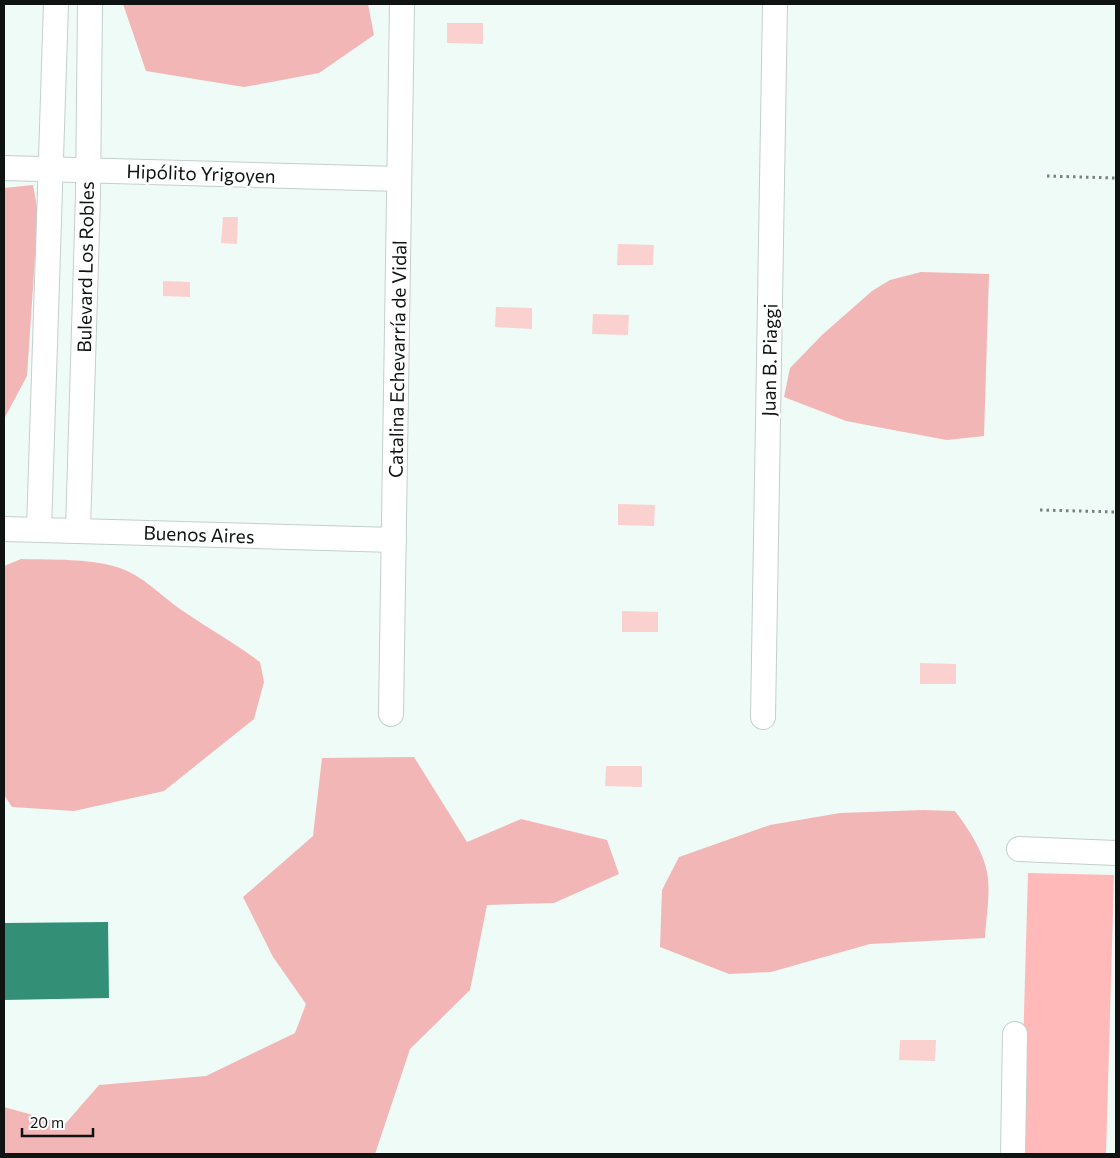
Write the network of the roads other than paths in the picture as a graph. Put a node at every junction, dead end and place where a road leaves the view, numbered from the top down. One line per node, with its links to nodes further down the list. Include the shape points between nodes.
1 (56, 4): 6 (street, Bulevard Los Robles)
2 (90, 4): 7 (street, Bulevard Los Robles)
3 (402, 4): 8 (street, Catalina Echevarría de Vidal)
4 (775, 4): 14 (street, Juan B. Piaggi)
5 (4, 168): 6 (street, Hipólito Yrigoyen)
6 (52, 170): 7 (street, Hipólito Yrigoyen); 10 (street, Bulevard Los Robles)
7 (88, 170): 8 (street, Hipólito Yrigoyen); 11 (street, Bulevard Los Robles)
8 (399, 179): 12 (street, Catalina Echevarría de Vidal)
9 (4, 529): 10 (street, Buenos Aires)
10 (39, 529): 11 (street, Buenos Aires)
11 (78, 530): 12 (street, Buenos Aires)
12 (394, 540): 13 (street, Catalina Echevarría de Vidal)
13 (391, 714)
14 (763, 717)
15 (1019, 849): 16 (street)
16 (1116, 853)
17 (1015, 1034): 18 (street)
18 (1012, 1154)

